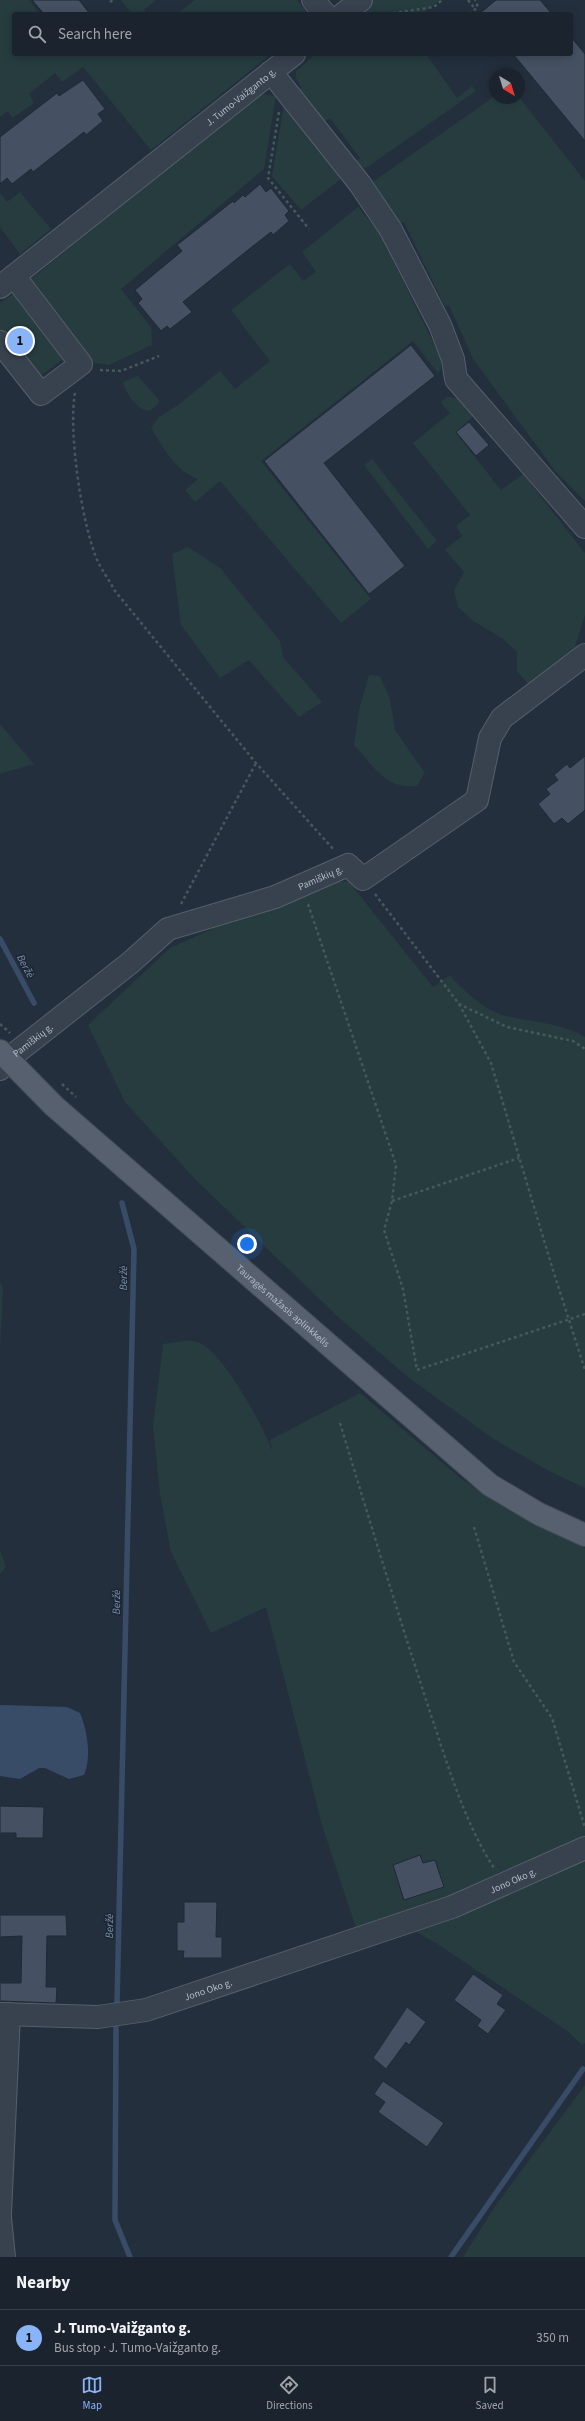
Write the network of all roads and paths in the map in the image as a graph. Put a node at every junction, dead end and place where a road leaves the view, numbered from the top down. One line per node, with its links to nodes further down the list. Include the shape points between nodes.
1 (313, 0): 7 (street)
2 (361, 0): 8 (street)
3 (442, 0): 9 (path, via 434,7)
4 (468, 0): 6 (path)
5 (475, 0): 6 (path, via 478,7)
6 (475, 9): 10 (path)
7 (323, 12)
8 (346, 12)
9 (400, 12)
10 (471, 12)
11 (291, 56): 12 (street, J. Tumo-Vaižganto g.)
12 (271, 72): 13 (street); 15 (street, J. Tumo-Vaižganto g.)
13 (287, 93): 14 (path, via 281,98 268,178); 19 (street, via 360,184 391,230 440,325 453,359 456,379)
14 (309, 228)
15 (7, 282): 18 (street)
16 (0, 342): 18 (street, via 40,394)
17 (159, 356): 18 (path, via 121,371 101,370)
18 (81, 364): 21 (path, via 73,406 78,478 90,536 99,564 115,591)
19 (585, 527)
20 (585, 655): 22 (street, Pamiškių g., via 502,718 490,738 476,800)
21 (256, 763): 22 (path); 24 (path)
22 (356, 872): 23 (street, Pamiškių g.); 25 (path)
23 (302, 886): 24 (street, Pamiškių g., via 242,908); 29 (path, via 396,1165)
24 (168, 929): 27 (street, Pamiškių g., via 130,963)
25 (459, 1004): 26 (path, via 507,1027 573,1041); 28 (path, via 491,1063)
26 (585, 1049)
27 (3, 1060): 35 (main road, Tauragės mažasis aplinkkelis, via 428,1434 490,1484 539,1514)
28 (520, 1158): 29 (path); 31 (path)
29 (392, 1201): 31 (path, via 384,1230 403,1289 417,1370)
30 (585, 1314): 31 (path)
31 (569, 1320): 32 (path)
32 (585, 1370)
33 (340, 1423): 38 (path, via 394,1602 452,1777 480,1846)
34 (474, 1527): 36 (path, via 514,1662 552,1718)
35 (585, 1535)
36 (585, 1828)
37 (585, 1848): 38 (street, Jono Oko g.)
38 (505, 1885): 39 (street, Jono Oko g., via 452,1907 146,2010 98,2017)
39 (5, 2014): 40 (street, Jono Oko g.)
40 (0, 2214)
41 (0, 2218): 42 (street)
42 (4, 2257)

